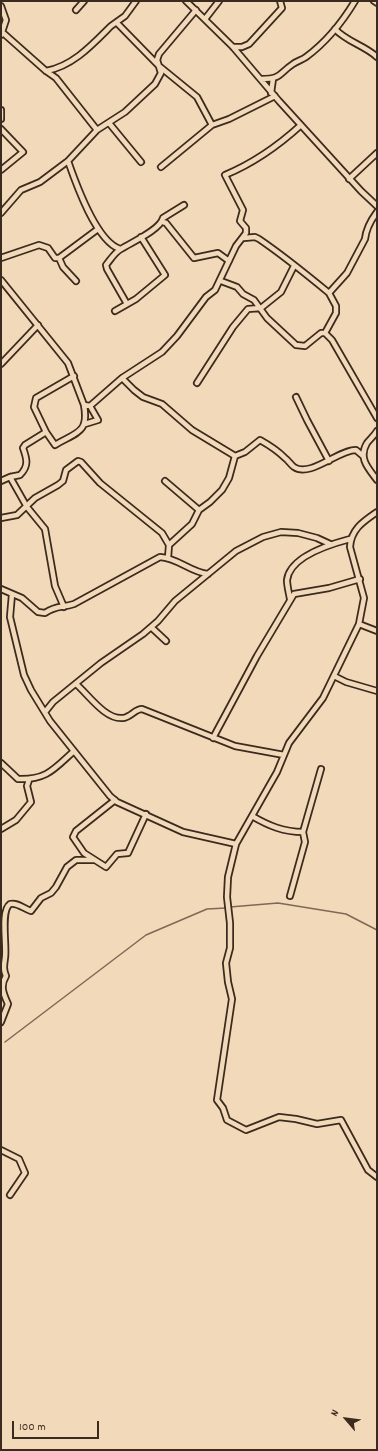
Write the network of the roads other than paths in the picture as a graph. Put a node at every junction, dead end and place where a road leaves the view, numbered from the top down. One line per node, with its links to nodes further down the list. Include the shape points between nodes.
1 (84, 1): 10 (street)
2 (136, 1): 13 (street)
3 (186, 1): 11 (street)
4 (219, 1): 12 (street)
5 (280, 1): 16 (street, via 282,8 249,44 242,48)
6 (355, 1): 14 (street)
7 (374, 1): 8 (street)
8 (377, 3)
9 (1, 6): 15 (street, via 6,20)
10 (76, 10)
11 (196, 10): 12 (street); 18 (street, via 159,54)
12 (206, 19): 16 (street)
13 (117, 23): 18 (street); 19 (street, via 77,57)
14 (335, 29): 17 (street, via 344,38); 23 (street, via 305,58)
15 (2, 33): 20 (street)
16 (233, 47): 22 (street)
17 (377, 57)
18 (159, 66): 29 (street, via 161,73 155,84); 30 (street, via 197,97)
19 (57, 69): 20 (street); 21 (street)
20 (46, 71): 21 (street)
21 (56, 78): 33 (street)
22 (261, 79): 23 (street); 24 (street)
23 (273, 79): 24 (street)
24 (271, 92): 25 (street); 26 (street)
25 (275, 96): 26 (street); 31 (street)
26 (269, 100): 30 (street, via 229,120)
27 (1, 110): 28 (street)
28 (1, 119)
29 (109, 123): 33 (street); 36 (street)
30 (212, 125): 37 (street)
31 (302, 125): 39 (street); 47 (street, via 248,165 226,175 243,210 240,221 246,228)
32 (1, 129): 38 (street, via 23,152)
33 (98, 130): 35 (street)
34 (377, 153): 39 (street)
35 (68, 161): 43 (street, via 40,182 21,190); 45 (street)
36 (141, 162)
37 (161, 167)
38 (1, 170)
39 (349, 179): 41 (street)
40 (184, 205): 44 (street, via 163,218)
41 (377, 206)
42 (377, 212): 56 (street, via 347,273)
43 (1, 213)
44 (163, 222): 46 (street); 51 (street, via 194,258 218,253)
45 (98, 229): 48 (street, via 113,247); 50 (street)
46 (141, 237): 48 (street); 57 (street, via 165,275)
47 (244, 238): 51 (street, via 238,242); 52 (street, via 259,239 289,259)
48 (120, 249): 57 (street, via 106,267)
49 (1, 258): 50 (street, via 39,245 48,248 55,258)
50 (59, 258): 55 (street, via 63,267)
51 (229, 261): 53 (street)
52 (294, 266): 56 (street); 58 (street, via 281,292)
53 (221, 280): 58 (street, via 237,287); 64 (street, via 178,336 162,352)
54 (1, 281): 60 (street)
55 (76, 281)
56 (329, 293): 61 (street, via 336,306 336,313)
57 (127, 304): 59 (street)
58 (261, 308): 61 (street, via 267,318 296,345 305,346); 65 (street, via 248,309 233,327)
59 (115, 311)
60 (38, 325): 62 (street); 63 (street, via 68,363)
61 (325, 333): 69 (street, via 343,358)
62 (1, 364)
63 (74, 376): 67 (street); 72 (street, via 36,398 34,407)
64 (122, 378): 68 (street); 73 (street, via 138,394 162,404 192,430)
65 (197, 383)
66 (296, 397): 75 (street)
67 (84, 405): 68 (street); 70 (street, via 87,419)
68 (90, 406): 70 (street, via 98,420)
69 (377, 418)
70 (84, 424): 72 (street, via 80,431 56,445)
71 (377, 431): 74 (street, via 368,442)
72 (46, 432): 76 (street, via 25,445 25,469 20,475)
73 (235, 456): 75 (street, via 246,452 260,440 275,448 294,467 307,469); 81 (street, via 229,478 222,490)
74 (363, 456): 75 (street, via 356,450 346,451); 77 (street, via 365,464)
75 (329, 461)
76 (10, 477): 78 (street); 80 (street)
77 (377, 480)
78 (1, 481)
79 (165, 481): 81 (street)
80 (27, 507): 83 (street, via 17,515); 86 (street, via 35,498 63,480 66,470 78,461 106,488 162,533); 93 (street, via 45,529 55,586)
81 (199, 510): 86 (street, via 192,524)
82 (377, 512): 84 (street, via 354,531)
83 (1, 518)
84 (350, 539): 85 (street); 89 (street)
85 (330, 544): 88 (street, via 298,533 281,532 263,537 236,551); 92 (street, via 295,563 287,581)
86 (169, 545): 87 (street)
87 (168, 558): 88 (street, via 198,573); 93 (street, via 151,560 111,585)
88 (208, 574): 95 (street, via 175,601)
89 (360, 579): 92 (street, via 329,588 296,592); 94 (street, via 364,598)
90 (2, 590): 91 (street)
91 (12, 594): 93 (street, via 22,598 38,612 45,613 54,607); 103 (street, via 10,617 24,675)
92 (290, 598): 104 (street)
93 (64, 607)
94 (359, 624): 96 (street); 98 (street)
95 (151, 627): 97 (street); 99 (street)
96 (377, 631)
97 (166, 641)
98 (334, 676): 102 (street); 106 (street, via 323,698)
99 (83, 678): 100 (street); 101 (street)
100 (76, 684): 101 (street); 103 (street, via 53,702)
101 (83, 690): 104 (street, via 95,704 118,718 127,717 142,709)
102 (377, 691)
103 (45, 712): 105 (street)
104 (213, 738): 106 (street, via 235,746)
105 (74, 751): 109 (street, via 49,774); 110 (street)
106 (284, 755): 112 (street)
107 (1, 762): 109 (street, via 18,780)
108 (321, 769): 114 (street)
109 (29, 780): 113 (street, via 27,786 31,802 16,820)
110 (115, 800): 111 (street); 116 (street, via 73,834 72,837)
111 (146, 814): 115 (street, via 183,832); 116 (street, via 128,854 117,854 106,867)
112 (252, 816): 114 (street, via 275,828 288,832); 115 (street)
113 (1, 829)
114 (303, 832): 117 (street, via 305,842)
115 (236, 844): 120 (street, via 228,877 227,897 230,948 226,963 232,999 217,1100 227,1120 246,1130 279,1117 317,1124 341,1120 368,1170)
116 (92, 860): 118 (street, via 76,860 67,867 56,887 41,898 31,911 15,904 5,909 1,921 6,976 1,982 1,988 8,1004)
117 (290, 896)
118 (1, 1022)
119 (1, 1150): 121 (street, via 19,1158 25,1174)
120 (377, 1177)
121 (10, 1196)

